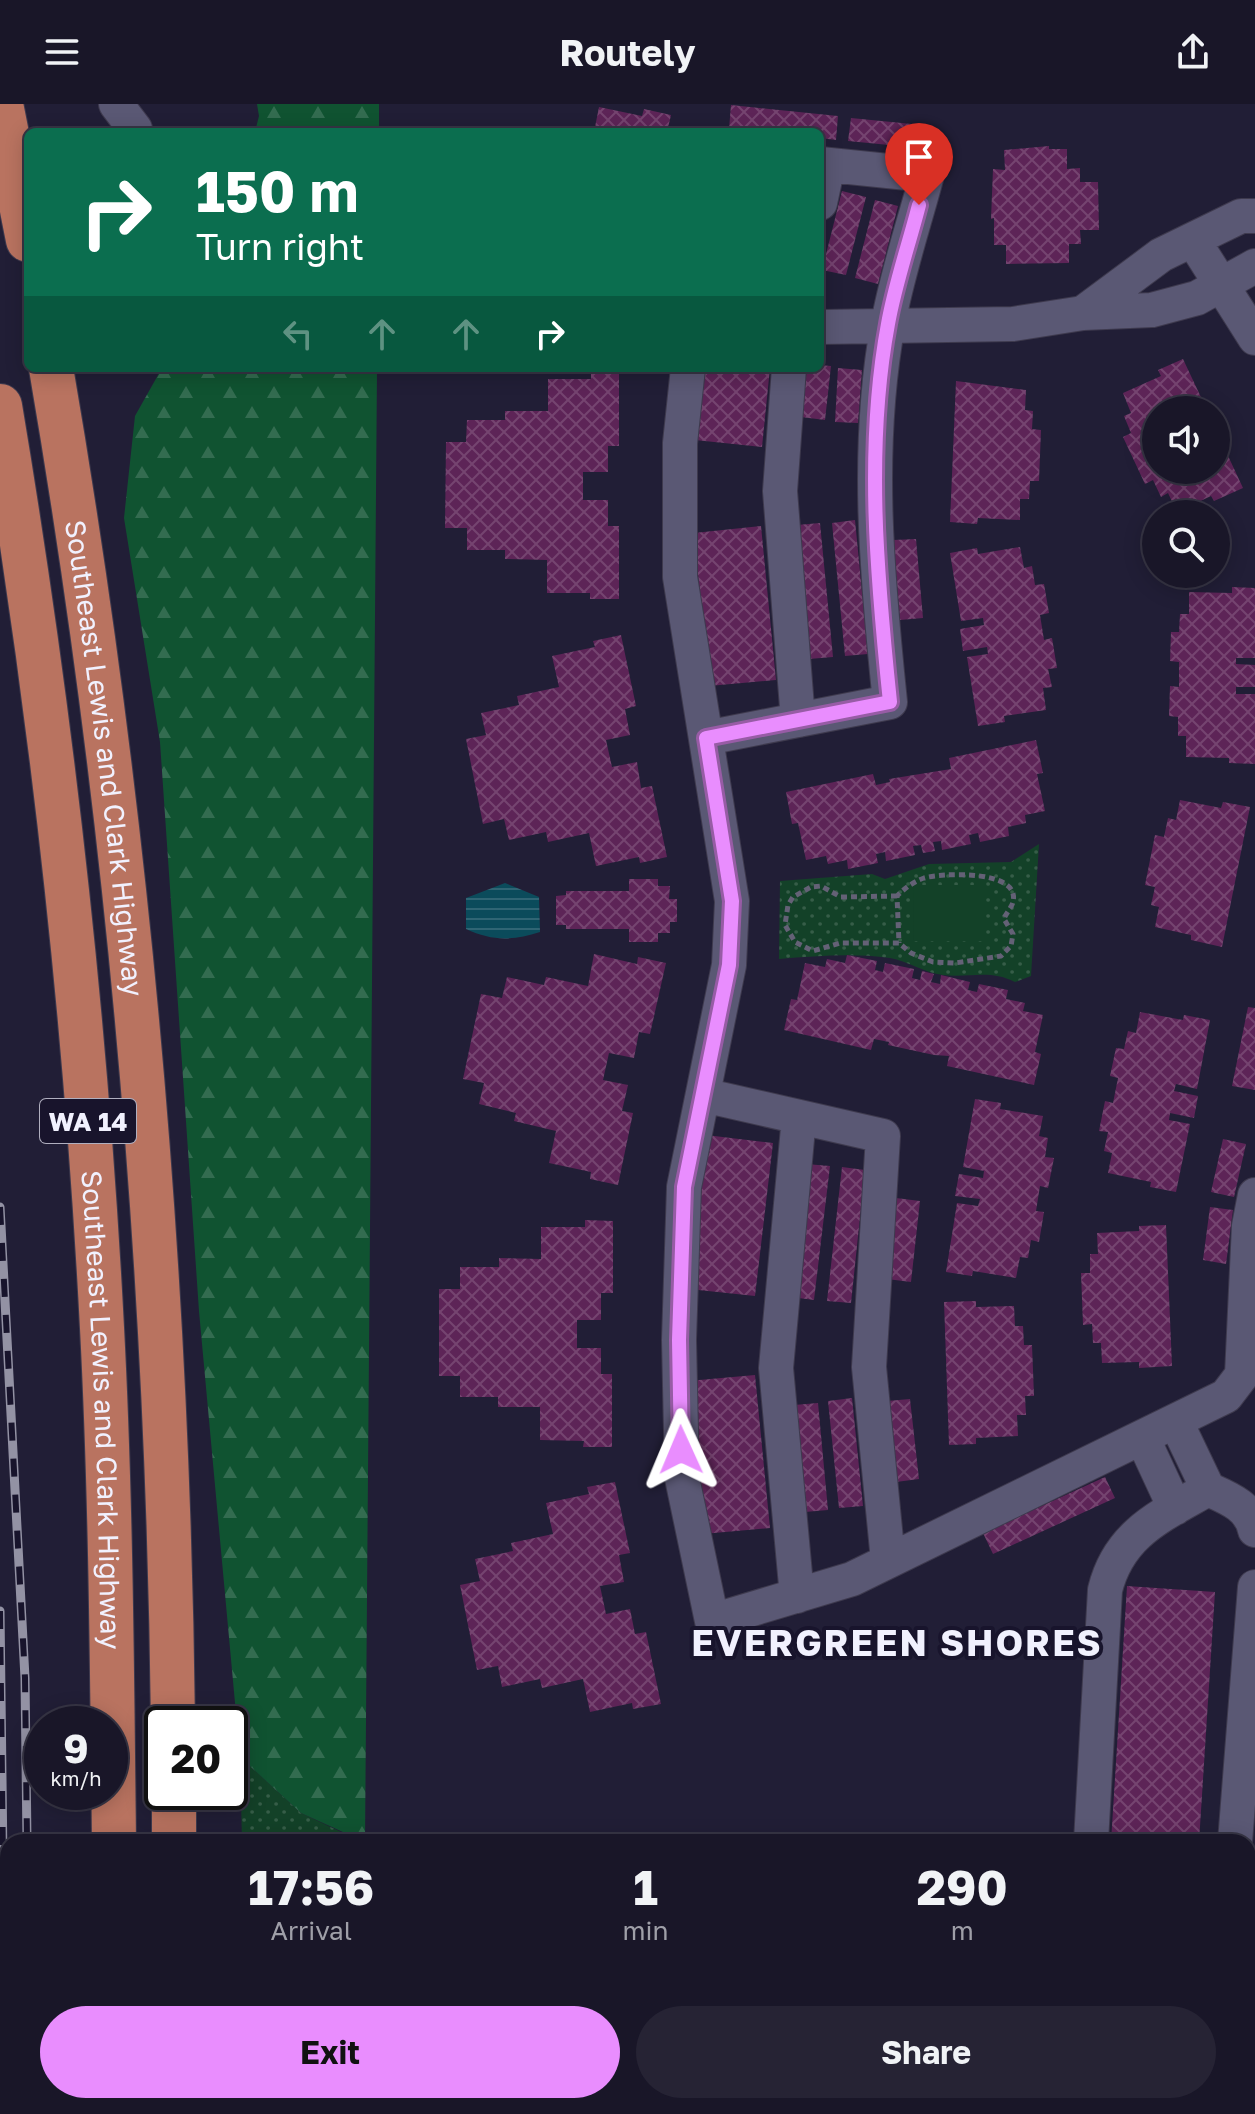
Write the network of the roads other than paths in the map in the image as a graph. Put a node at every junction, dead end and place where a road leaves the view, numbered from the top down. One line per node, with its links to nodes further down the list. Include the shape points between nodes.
1 (1, 104): 4 (highway)
2 (824, 165): 9 (lane, via 927,175)
3 (1255, 216): 5 (lane, via 1241,216)
4 (24, 220)
5 (1193, 240): 7 (lane); 8 (lane, via 1128,278)
6 (1255, 266): 7 (lane)
7 (1230, 296): 8 (lane, via 1152,310); 11 (lane)
8 (1083, 313): 9 (lane, via 1013,324)
9 (888, 324): 10 (lane); 16 (lane, via 875,457 879,591 890,702)
10 (824, 327)
11 (1255, 338)
12 (52, 372): 29 (highway, Southeast Lewis and Clark Highway / WA 14, via 76,520 139,1037 159,1328)
13 (688, 372): 17 (lane, via 680,443 680,577)
14 (789, 372): 16 (lane, via 780,491)
15 (0, 406): 31 (highway, Southeast Lewis and Clark Highway / WA 14, via 59,820 87,1110 111,1562)
16 (798, 720): 17 (lane)
17 (706, 738): 18 (lane, via 732,901 729,965)
18 (703, 1095): 19 (lane); 28 (lane, via 684,1187 682,1478 712,1621)
19 (799, 1117): 26 (lane, via 883,1136 869,1367); 28 (lane, via 776,1368)
20 (1255, 1195): 21 (lane, via 1242,1375 1226,1396)
21 (1176, 1422): 22 (lane); 23 (lane)
22 (1143, 1439): 24 (lane); 26 (lane)
23 (1233, 1493): 24 (lane); 25 (lane)
24 (1175, 1508): 33 (lane, via 1127,1542 1111,1567 1105,1590)
25 (1255, 1530)
26 (888, 1560): 28 (lane, via 852,1579)
27 (1255, 1587): 34 (lane)
28 (797, 1596)
29 (173, 1706)
30 (174, 1810): 32 (highway)
31 (114, 1834)
32 (174, 1834)
33 (1091, 1834)
34 (1236, 1834)

